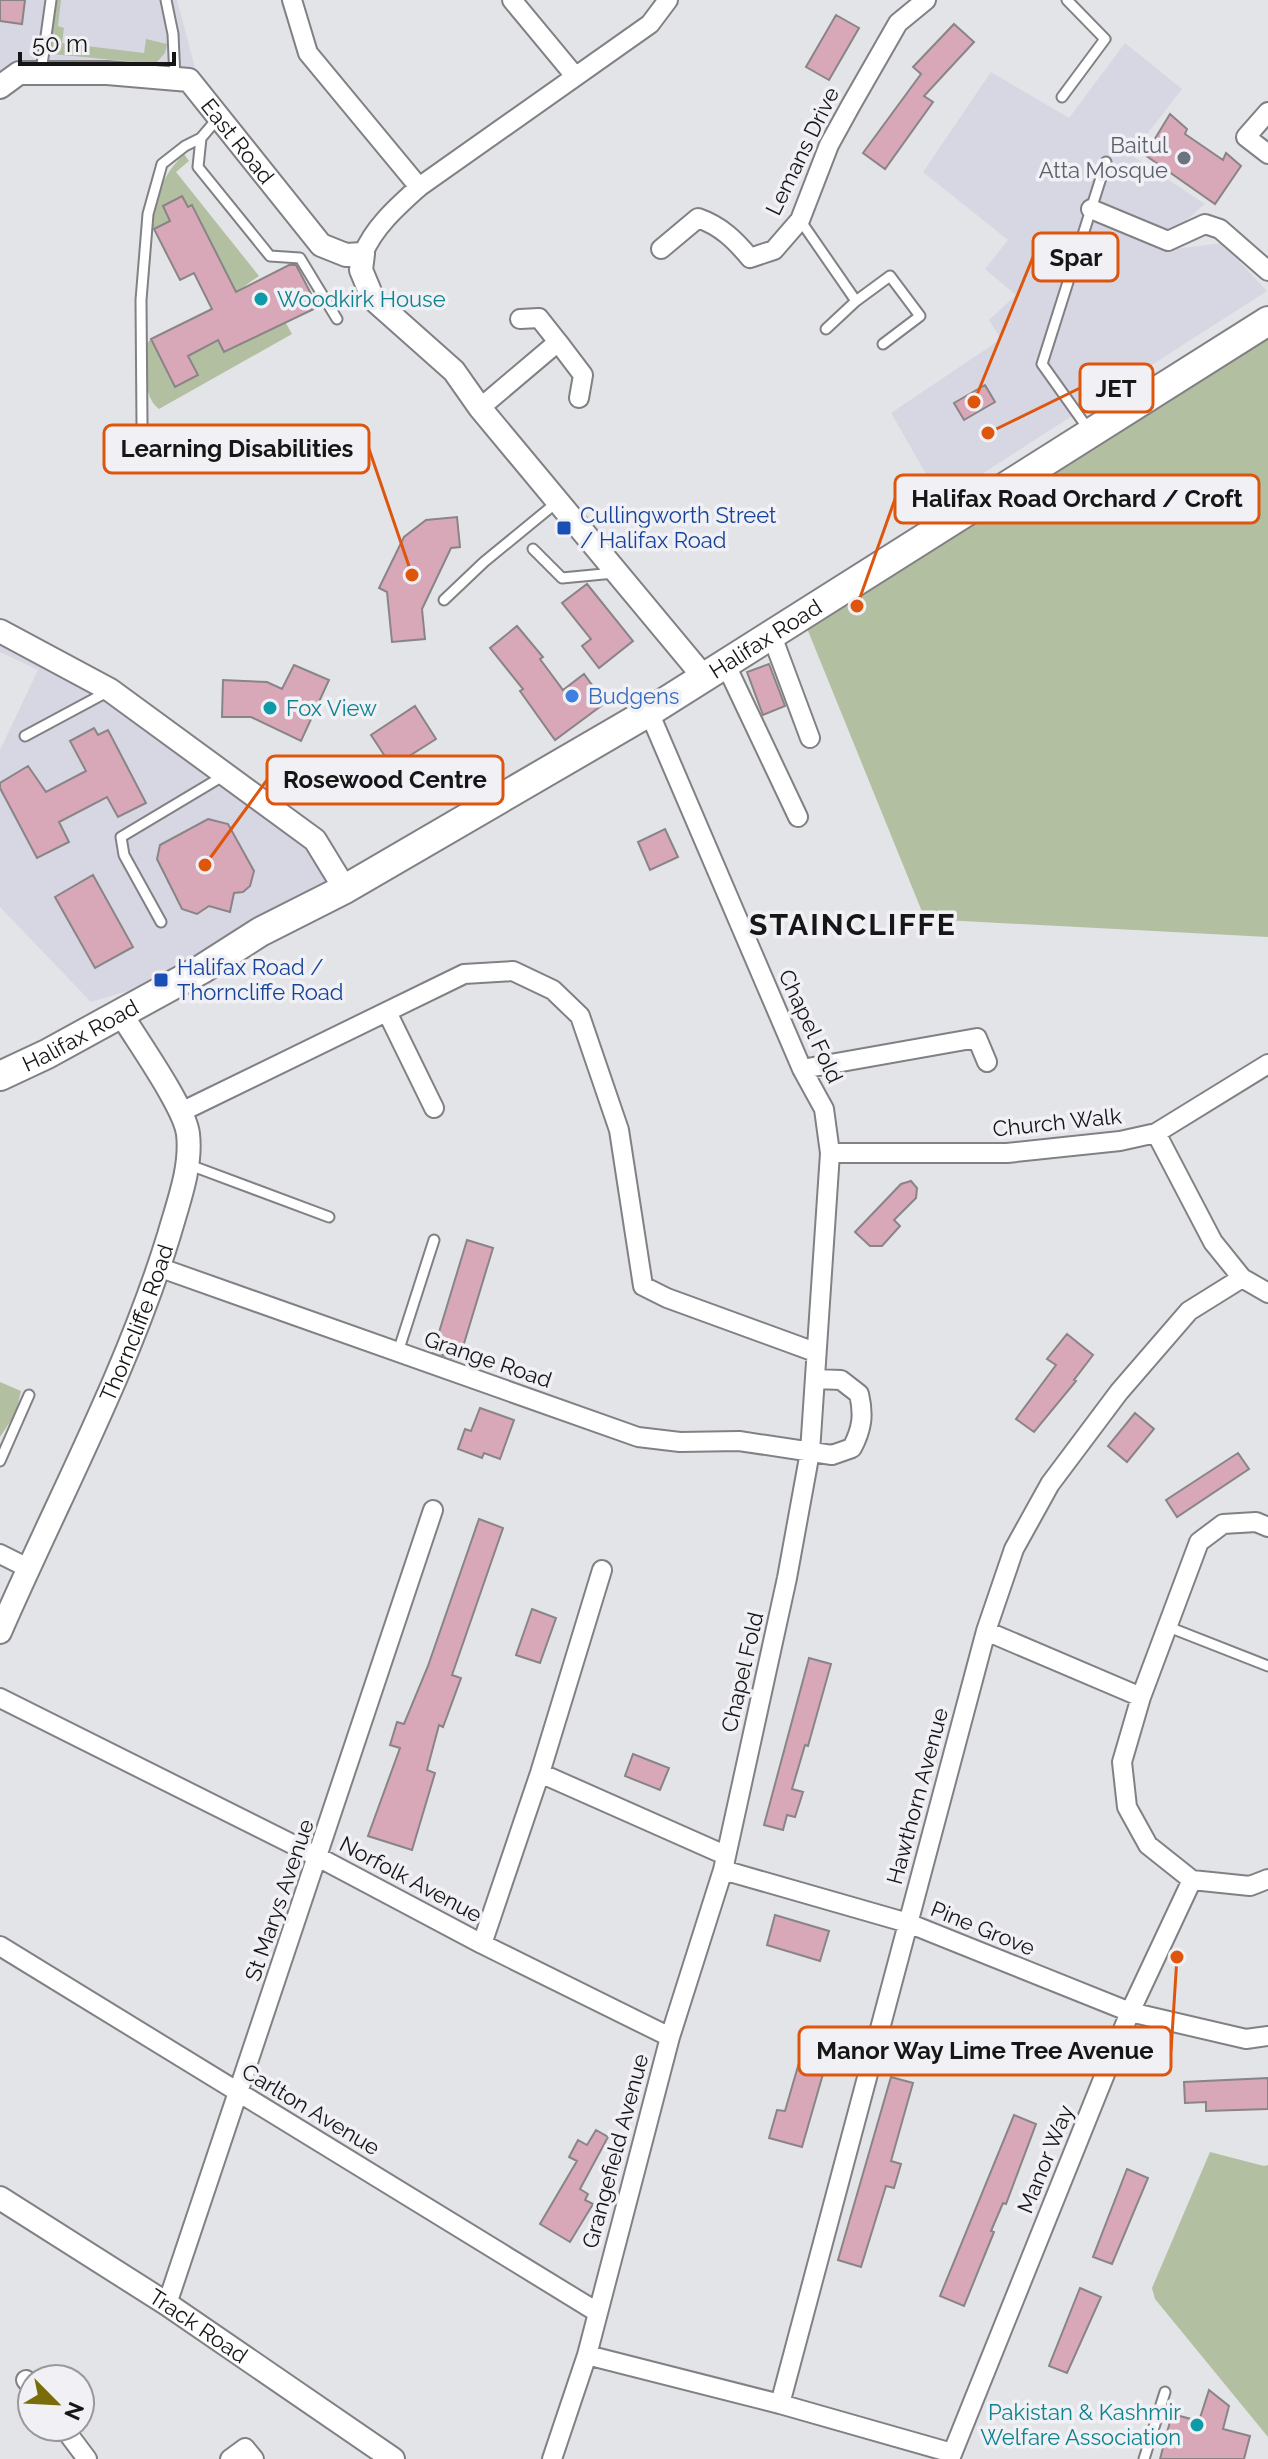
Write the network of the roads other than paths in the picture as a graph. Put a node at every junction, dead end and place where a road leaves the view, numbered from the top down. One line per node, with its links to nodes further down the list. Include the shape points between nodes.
1 (51, 0): 8 (lane)
2 (166, 0): 10 (lane)
3 (292, 0): 18 (street, via 308,53)
4 (512, 0): 9 (street)
5 (668, 0): 9 (street, via 650,24)
6 (926, 0): 20 (street, Lemans Drive, via 898,23 859,91 829,145)
7 (1067, 0): 12 (lane, via 1105,39)
8 (41, 73): 10 (street, East Road); 11 (street, East Road, via 19,73)
9 (575, 76): 18 (street)
10 (175, 79): 14 (street, East Road, via 196,86)
11 (0, 87)
12 (1062, 97)
13 (1268, 112): 16 (street, via 1246,137)
14 (218, 118): 15 (lane); 22 (street, East Road, via 321,245 346,255)
15 (201, 138): 25 (lane, via 198,167 270,256 300,258); 33 (lane, via 162,164 148,214 141,300)
16 (1268, 154)
17 (1106, 162): 19 (lane)
18 (419, 187): 22 (street, via 370,238)
19 (1091, 209): 23 (street, via 1168,241 1205,224 1220,229); 34 (lane, via 1042,364)
20 (800, 220): 21 (street, Lemans Drive, via 774,250 750,258 715,224 698,218); 24 (lane)
21 (661, 249)
22 (363, 254): 32 (street, via 361,270 373,299 454,371)
23 (1268, 271)
24 (856, 301): 28 (lane); 30 (lane, via 890,276 920,316)
25 (337, 319)
26 (520, 319): 29 (street, via 539,318)
27 (1268, 321): 34 (main road, Halifax Road)
28 (826, 329)
29 (558, 342): 31 (street, via 583,375); 32 (street)
30 (883, 344)
31 (579, 398)
32 (480, 408): 35 (street)
33 (142, 424)
34 (1091, 432): 40 (main road, Halifax Road)
35 (559, 500): 37 (street); 38 (lane)
36 (533, 549): 37 (lane, via 562,578)
37 (617, 572): 41 (street)
38 (444, 600)
39 (0, 631): 42 (street)
40 (772, 636): 41 (main road, Halifax Road); 45 (street)
41 (714, 670): 43 (main road, Halifax Road); 47 (street)
42 (110, 690): 44 (lane); 46 (street)
43 (649, 712): 48 (main road, Halifax Road); 54 (street, Chapel Fold)
44 (25, 736)
45 (810, 738)
46 (226, 774): 48 (street, via 315,840); 49 (lane, via 121,837 124,855)
47 (798, 817)
48 (345, 889): 50 (main road, Halifax Road)
49 (161, 922)
50 (120, 1012): 55 (main road, Halifax Road); 57 (street, Thorncliffe Road)
51 (387, 1012): 56 (street); 57 (street); 67 (street, via 464,974 513,971 553,990 580,1016 619,1130 643,1286)
52 (987, 1062): 54 (street, via 977,1038)
53 (1268, 1064): 58 (street, Church Walk)
54 (802, 1069): 59 (street, Chapel Fold, via 824,1109)
55 (0, 1076)
56 (434, 1108)
57 (181, 1112): 60 (street, Thorncliffe Road, via 188,1133)
58 (1156, 1133): 59 (street, Church Walk, via 1007,1153); 64 (street, via 1213,1242)
59 (830, 1153): 67 (street, Chapel Fold)
60 (187, 1164): 61 (lane); 63 (street, Thorncliffe Road)
61 (329, 1217)
62 (434, 1240): 66 (lane)
63 (158, 1267): 66 (street, Grange Road); 75 (street, Thorncliffe Road)
64 (1242, 1278): 65 (street); 78 (street, Hawthorn Avenue, via 1189,1311 1050,1484 1014,1549)
65 (1268, 1293)
66 (398, 1352): 70 (street, Grange Road, via 638,1437 739,1441)
67 (815, 1352): 68 (street, Chapel Fold)
68 (816, 1379): 70 (street, Chapel Fold); 70 (street, via 841,1380 859,1394 863,1409 861,1431 852,1448 832,1455)
69 (29, 1395): 71 (lane)
70 (810, 1452): 85 (street, Chapel Fold)
71 (0, 1461)
72 (433, 1510): 84 (street, St Marys Avenue)
73 (1268, 1527): 77 (street, via 1256,1522 1223,1524 1199,1542)
74 (0, 1554): 75 (street)
75 (28, 1568): 79 (street, Thorncliffe Road)
76 (602, 1570): 83 (street)
77 (1166, 1626): 80 (lane); 81 (street)
78 (986, 1631): 81 (street); 88 (street, Hawthorn Avenue)
79 (0, 1632)
80 (1268, 1666)
81 (1141, 1697): 87 (street, via 1122,1762 1127,1807 1148,1845)
82 (0, 1698): 84 (street, Norfolk Avenue)
83 (540, 1773): 85 (street, Pine Grove); 89 (street)
84 (318, 1857): 89 (street, Norfolk Avenue); 94 (street, St Marys Avenue)
85 (724, 1862): 88 (street, Pine Grove); 93 (street, Grangefield Avenue)
86 (1268, 1879): 87 (street, via 1250,1886)
87 (1192, 1880): 91 (street, Manor Way)
88 (908, 1923): 91 (street, Pine Grove); 100 (street, Hawthorn Avenue)
89 (482, 1944): 93 (street, Norfolk Avenue)
90 (0, 1946): 94 (street, Carlton Avenue)
91 (1130, 2012): 92 (street, Pine Grove, via 1246,2039); 101 (street, Manor Way)
92 (1268, 2036)
93 (670, 2037): 97 (street, Grangefield Avenue)
94 (239, 2093): 96 (street, St Marys Avenue); 97 (street, Carlton Avenue)
95 (0, 2198): 96 (street, Track Road)
96 (167, 2304): 104 (street, Track Road)
97 (597, 2312): 98 (street, Grangefield Avenue)
98 (587, 2355): 100 (street); 105 (street, Grangefield Avenue)
99 (1165, 2392): 106 (lane)
100 (780, 2404): 101 (street)
101 (951, 2456)
102 (230, 2459): 103 (street, via 245,2448)
103 (254, 2459)
104 (393, 2459)
105 (552, 2459)
106 (1144, 2459)

